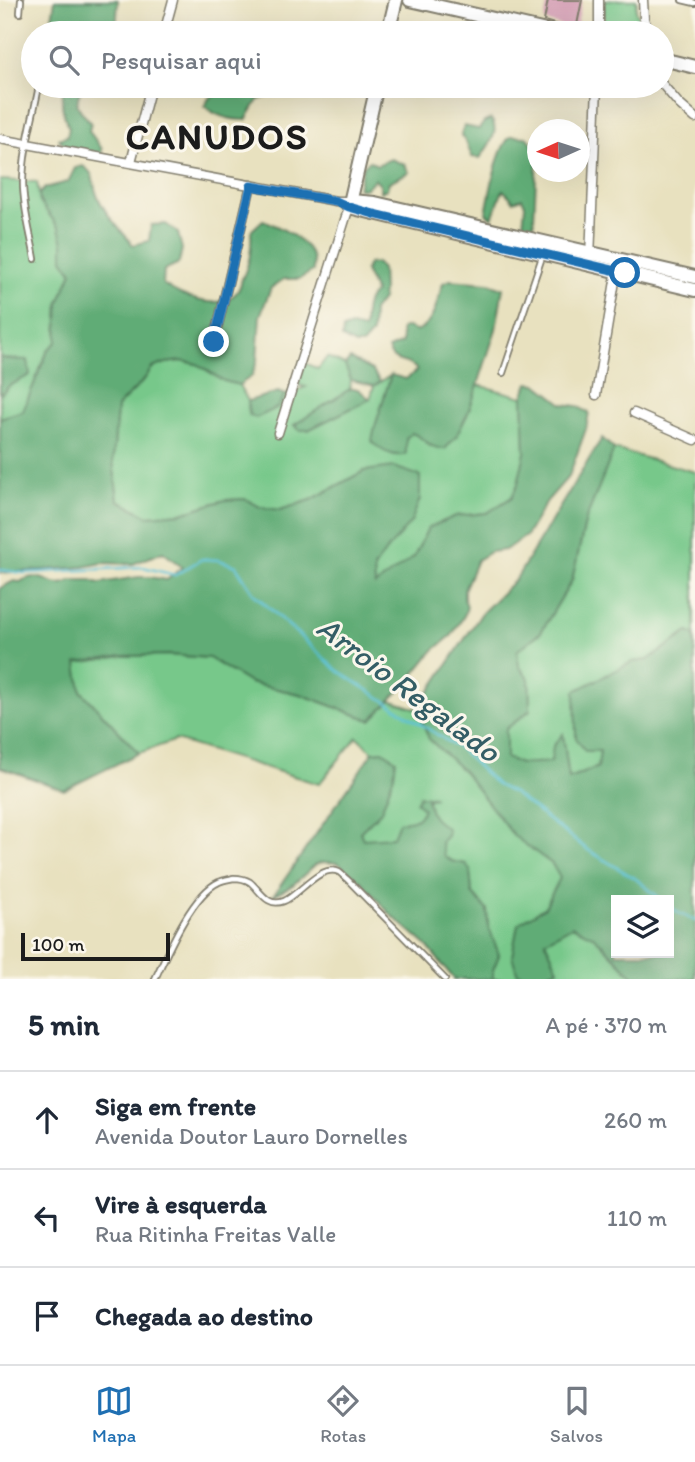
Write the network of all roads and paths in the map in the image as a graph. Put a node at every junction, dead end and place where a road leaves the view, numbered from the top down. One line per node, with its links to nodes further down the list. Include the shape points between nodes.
1 (21, 0): 9 (lane)
2 (173, 0): 10 (street)
3 (396, 0): 11 (main road)
4 (410, 0): 12 (main road)
5 (599, 0): 13 (street)
6 (643, 0): 14 (street)
7 (682, 0): 8 (lane)
8 (695, 3)
9 (20, 13)
10 (167, 21)
11 (391, 21)
12 (502, 21)
13 (599, 21)
14 (645, 21)
15 (674, 61): 16 (main road)
16 (695, 67)
17 (37, 98): 24 (lane)
18 (148, 98): 25 (street)
19 (373, 98): 27 (main road)
20 (597, 98): 30 (street)
21 (674, 98): 22 (street)
22 (695, 118)
23 (0, 139): 24 (street)
24 (27, 144): 25 (street); 29 (lane, via 23,181)
25 (131, 162): 26 (street)
26 (251, 186): 27 (street); 34 (street)
27 (350, 204): 28 (main road); 30 (main road, via 375,203); 38 (street)
28 (543, 254): 30 (main road); 35 (lane)
29 (35, 259)
30 (590, 259): 31 (main road)
31 (617, 265): 32 (main road); 33 (main road); 36 (street)
32 (695, 276)
33 (695, 290)
34 (214, 342)
35 (503, 373)
36 (596, 395)
37 (634, 414): 39 (street)
38 (278, 433)
39 (695, 440)
40 (155, 979): 41 (lane, via 199,898 218,882 249,881 266,899 278,902 332,871 347,879)
41 (445, 979)

